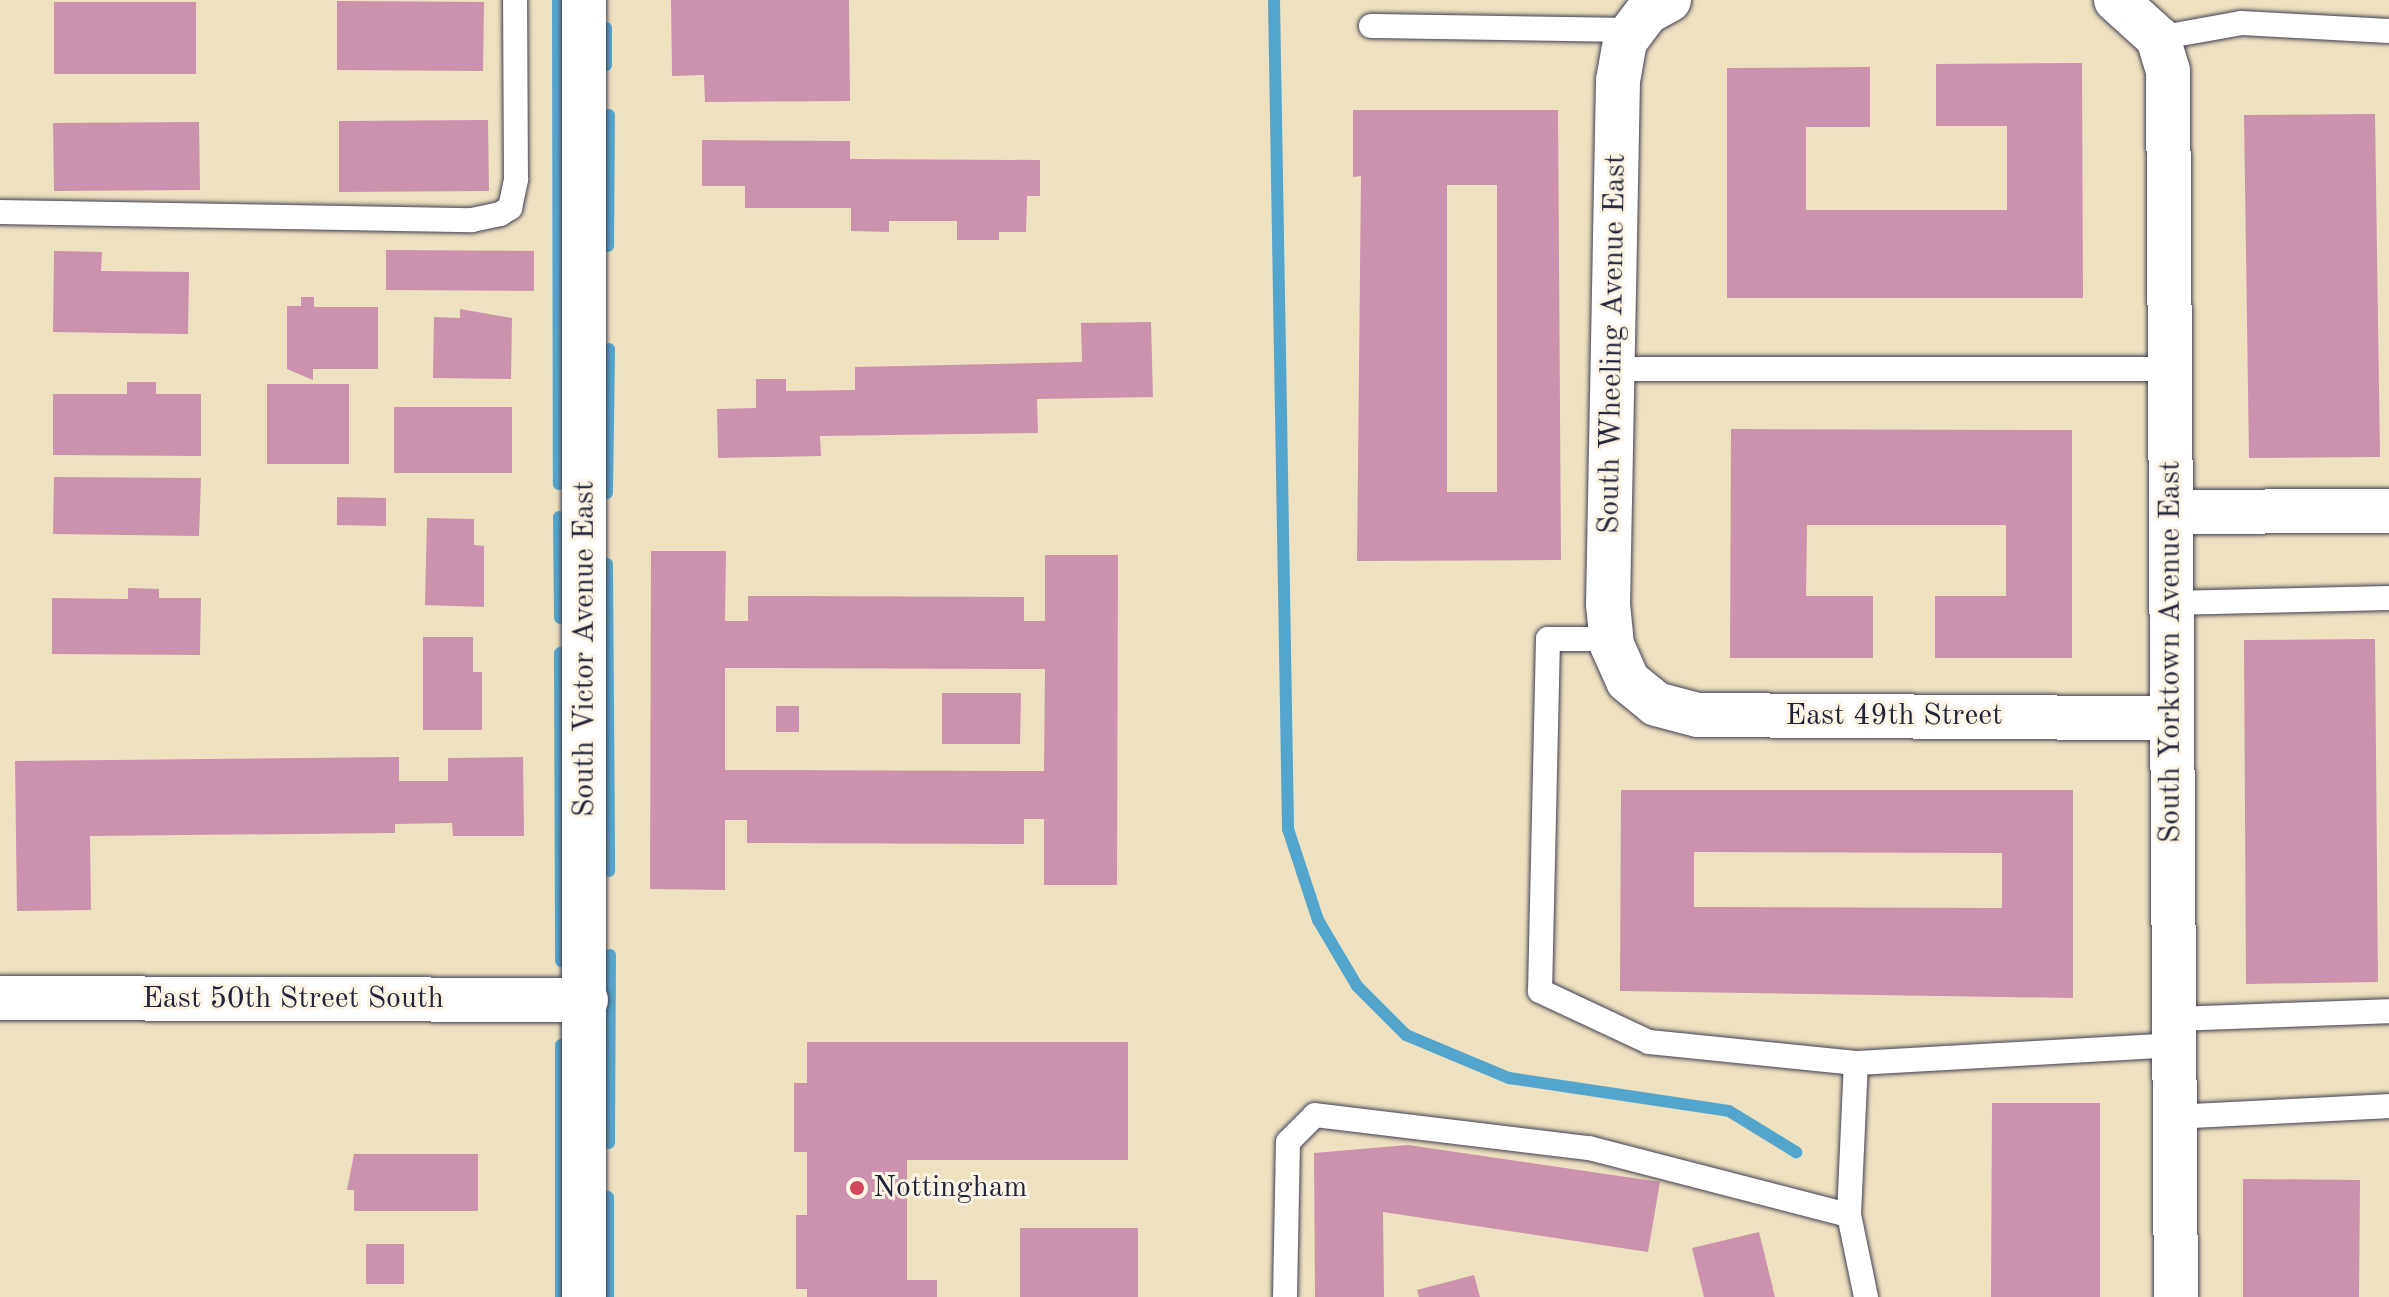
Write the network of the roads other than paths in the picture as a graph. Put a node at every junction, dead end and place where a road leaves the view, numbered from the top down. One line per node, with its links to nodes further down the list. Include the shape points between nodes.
1 (515, 0): 7 (lane, via 516,179 510,208 500,214 472,220)
2 (584, 0): 18 (street, South Victor Avenue East)
3 (1650, 14): 5 (lane); 8 (street, South Wheeling Avenue East, via 1618,80)
4 (2138, 17): 6 (lane); 9 (street, South Yorktown Avenue East, via 2168,71)
5 (1371, 26)
6 (2389, 31)
7 (0, 212)
8 (1612, 369): 9 (lane); 14 (street, South Wheeling Avenue East)
9 (2170, 369): 11 (street, South Yorktown Avenue East)
10 (2389, 511): 11 (street)
11 (2171, 512): 13 (street, South Yorktown Avenue East)
12 (2389, 598): 13 (lane)
13 (2170, 603): 16 (street, South Yorktown Avenue East)
14 (1612, 639): 15 (street, South Wheeling Avenue East); 21 (lane, via 1548,639 1540,991 1649,1042)
15 (1628, 681): 16 (street, East 49th Street, via 1656,704 1698,715)
16 (2169, 718): 20 (street, South Yorktown Avenue East)
17 (0, 998): 18 (street, East 50th Street South)
18 (586, 1000): 25 (street, South Victor Avenue East)
19 (2389, 1011): 20 (lane)
20 (2173, 1032): 21 (lane); 23 (street, South Yorktown Avenue East)
21 (1856, 1063): 24 (lane)
22 (2389, 1106): 23 (lane)
23 (2174, 1117): 28 (street, South Yorktown Avenue East)
24 (1849, 1215): 26 (lane, via 1589,1148 1315,1115 1288,1142); 27 (lane)
25 (584, 1297)
26 (1285, 1297)
27 (1866, 1297)
28 (2176, 1297)

